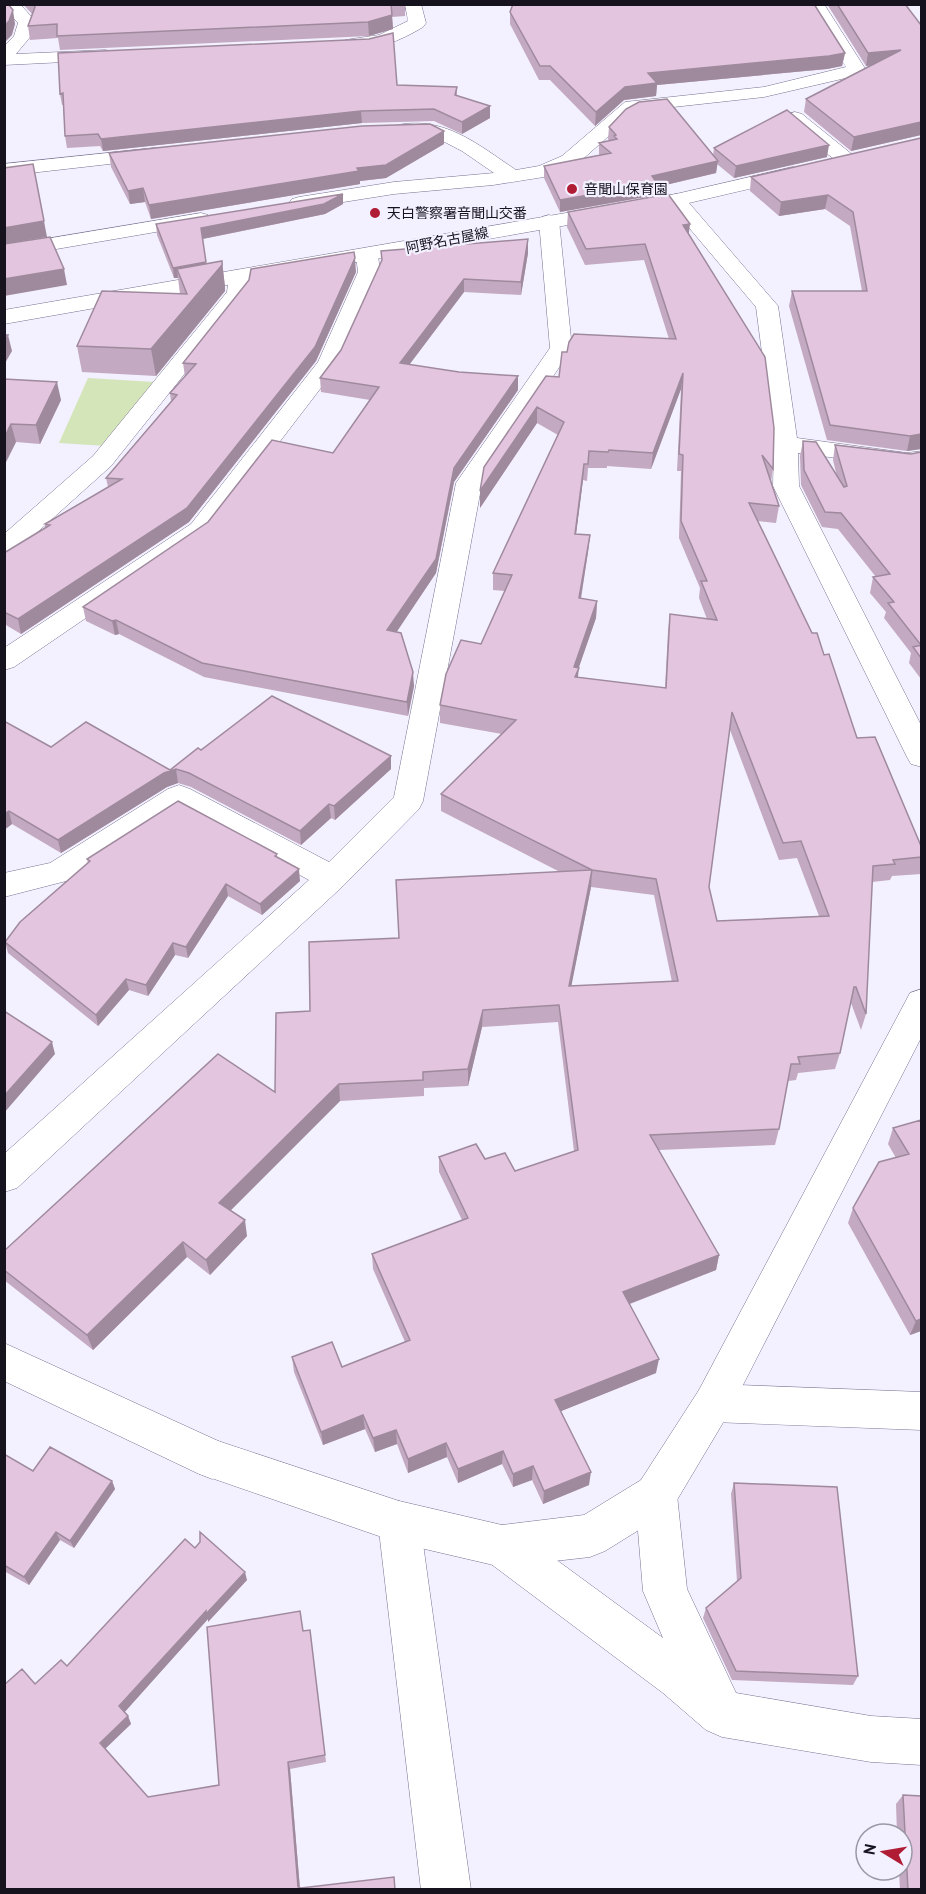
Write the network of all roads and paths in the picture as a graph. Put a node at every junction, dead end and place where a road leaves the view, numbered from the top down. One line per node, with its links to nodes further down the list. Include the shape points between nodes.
1 (10, 4): 5 (street, via 27,22 25,33)
2 (413, 4): 4 (street, via 417,23 400,35 369,43)
3 (815, 4): 8 (street, via 857,70)
4 (334, 44)
5 (4, 54)
6 (122, 54): 7 (street)
7 (4, 60)
8 (764, 92): 12 (street); 14 (street, via 632,106 617,115 579,155 556,167)
9 (383, 131): 14 (street, via 434,129)
10 (171, 152): 13 (street)
11 (868, 155): 12 (street, 阿野名古屋線)
12 (847, 160): 15 (street, 阿野名古屋線)
13 (4, 170)
14 (512, 176): 16 (street, via 387,188)
15 (676, 200): 18 (street, 阿野名古屋線); 23 (street, via 767,306)
16 (283, 205)
17 (214, 217): 19 (street)
18 (549, 221): 20 (street, 阿野名古屋線); 28 (street, via 561,348 469,483 408,801)
19 (4, 252)
20 (367, 255): 21 (street, 阿野名古屋線); 26 (street, via 369,272 329,363 200,529)
21 (240, 276): 22 (street, 阿野名古屋線); 25 (street, via 238,293 102,461)
22 (4, 317)
23 (786, 444): 24 (street); 27 (street, via 786,486)
24 (917, 465)
25 (4, 548)
26 (4, 661)
27 (921, 757)
28 (332, 879): 29 (street, via 179,796 60,872); 31 (street)
29 (4, 885)
30 (921, 1002): 33 (street)
31 (4, 1177)
32 (4, 1361): 36 (street, via 212,1459)
33 (713, 1403): 34 (street); 35 (street)
34 (921, 1411)
35 (656, 1495): 37 (street, via 590,1536); 38 (street, via 665,1591)
36 (399, 1522): 37 (street); 40 (street)
37 (502, 1546): 38 (street, via 679,1677)
38 (722, 1714): 39 (street)
39 (921, 1742)
40 (446, 1890)

